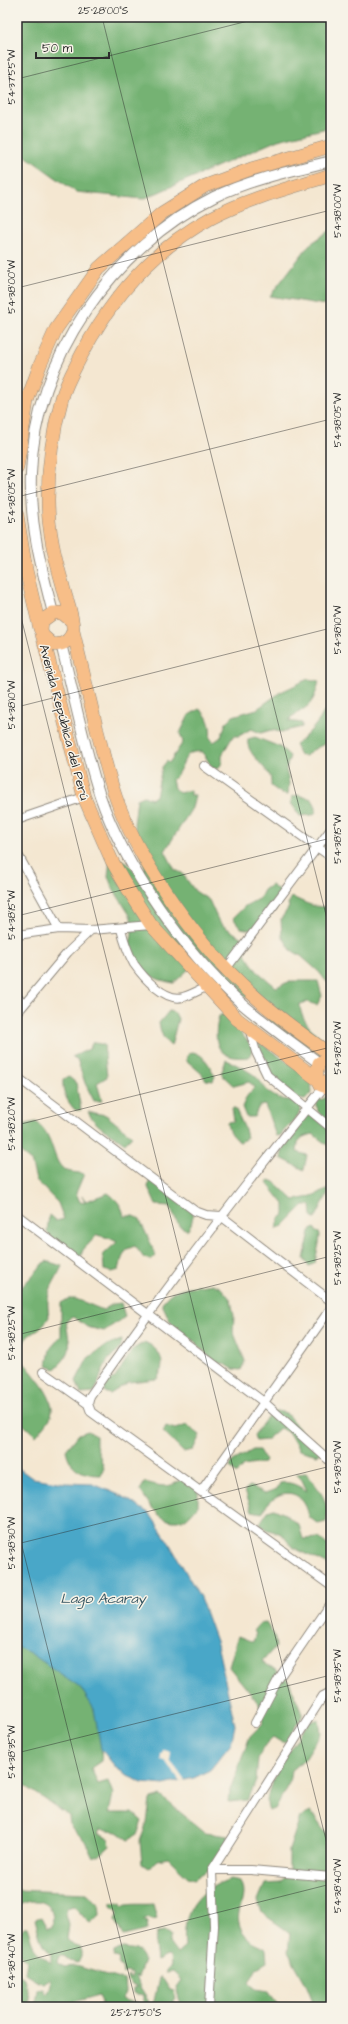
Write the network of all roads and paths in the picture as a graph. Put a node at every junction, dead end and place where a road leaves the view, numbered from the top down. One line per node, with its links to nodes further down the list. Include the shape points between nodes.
1 (331, 146): 4 (highway, via 251,168 205,186 162,213 99,268 56,329 40,365 27,401)
2 (331, 161): 6 (street, via 248,182 213,198 183,216 150,240 126,262 85,310 66,344 46,393 34,443 31,473 35,538)
3 (331, 176): 7 (highway, via 253,199 192,229 139,272 114,300 95,328 62,397 50,466 50,529 54,556)
4 (17, 468)
5 (17, 515): 8 (highway, Avenida República del Perú, via 26,570)
6 (53, 613): 7 (highway, via 62,613); 8 (highway, via 42,621)
7 (72, 626): 9 (highway, via 69,639); 22 (highway, via 108,775 119,807 140,851 179,912)
8 (41, 632): 9 (highway, via 52,644); 11 (highway, Avenida República del Perú)
9 (61, 644): 28 (street, via 100,797 136,873 187,945 240,1002)
10 (204, 766): 14 (street)
11 (84, 797): 12 (street); 17 (highway, Avenida República del Perú, via 112,861)
12 (17, 820)
13 (331, 829): 14 (street)
14 (318, 847): 16 (street); 22 (street)
15 (17, 853): 18 (street)
16 (331, 857)
17 (151, 925): 19 (street); 23 (highway, Avenida República del Perú)
18 (59, 929): 20 (street); 21 (street)
19 (121, 929): 20 (street); 23 (street, via 134,964 161,991 172,997 182,997)
20 (91, 930): 25 (street, via 68,952)
21 (17, 935)
22 (226, 969): 28 (highway, via 249,992)
23 (206, 987): 27 (highway, Avenida República del Perú)
24 (17, 996): 25 (street)
25 (23, 1005): 26 (street)
26 (17, 1013)
27 (249, 1028): 30 (highway, Avenida República del Perú); 31 (street, via 256,1052 267,1075)
28 (327, 1058): 30 (highway, via 316,1071)
29 (17, 1077): 34 (street, via 195,1211)
30 (326, 1086): 31 (street)
31 (306, 1109): 32 (street); 34 (street)
32 (331, 1128)
33 (17, 1215): 37 (street)
34 (221, 1216): 35 (street); 37 (street)
35 (331, 1301)
36 (331, 1308): 39 (street)
37 (147, 1314): 39 (street); 40 (street, via 90,1396)
38 (43, 1372): 40 (street)
39 (265, 1403): 41 (street); 42 (street)
40 (88, 1404): 42 (street, via 91,1412)
41 (331, 1462)
42 (201, 1492): 43 (street)
43 (331, 1586)
44 (331, 1602): 46 (street, via 279,1678)
45 (331, 1692): 47 (street, via 323,1696)
46 (255, 1723)
47 (212, 1870): 48 (street, via 251,1870); 49 (street, via 214,1926)
48 (331, 1878)
49 (209, 2007)

